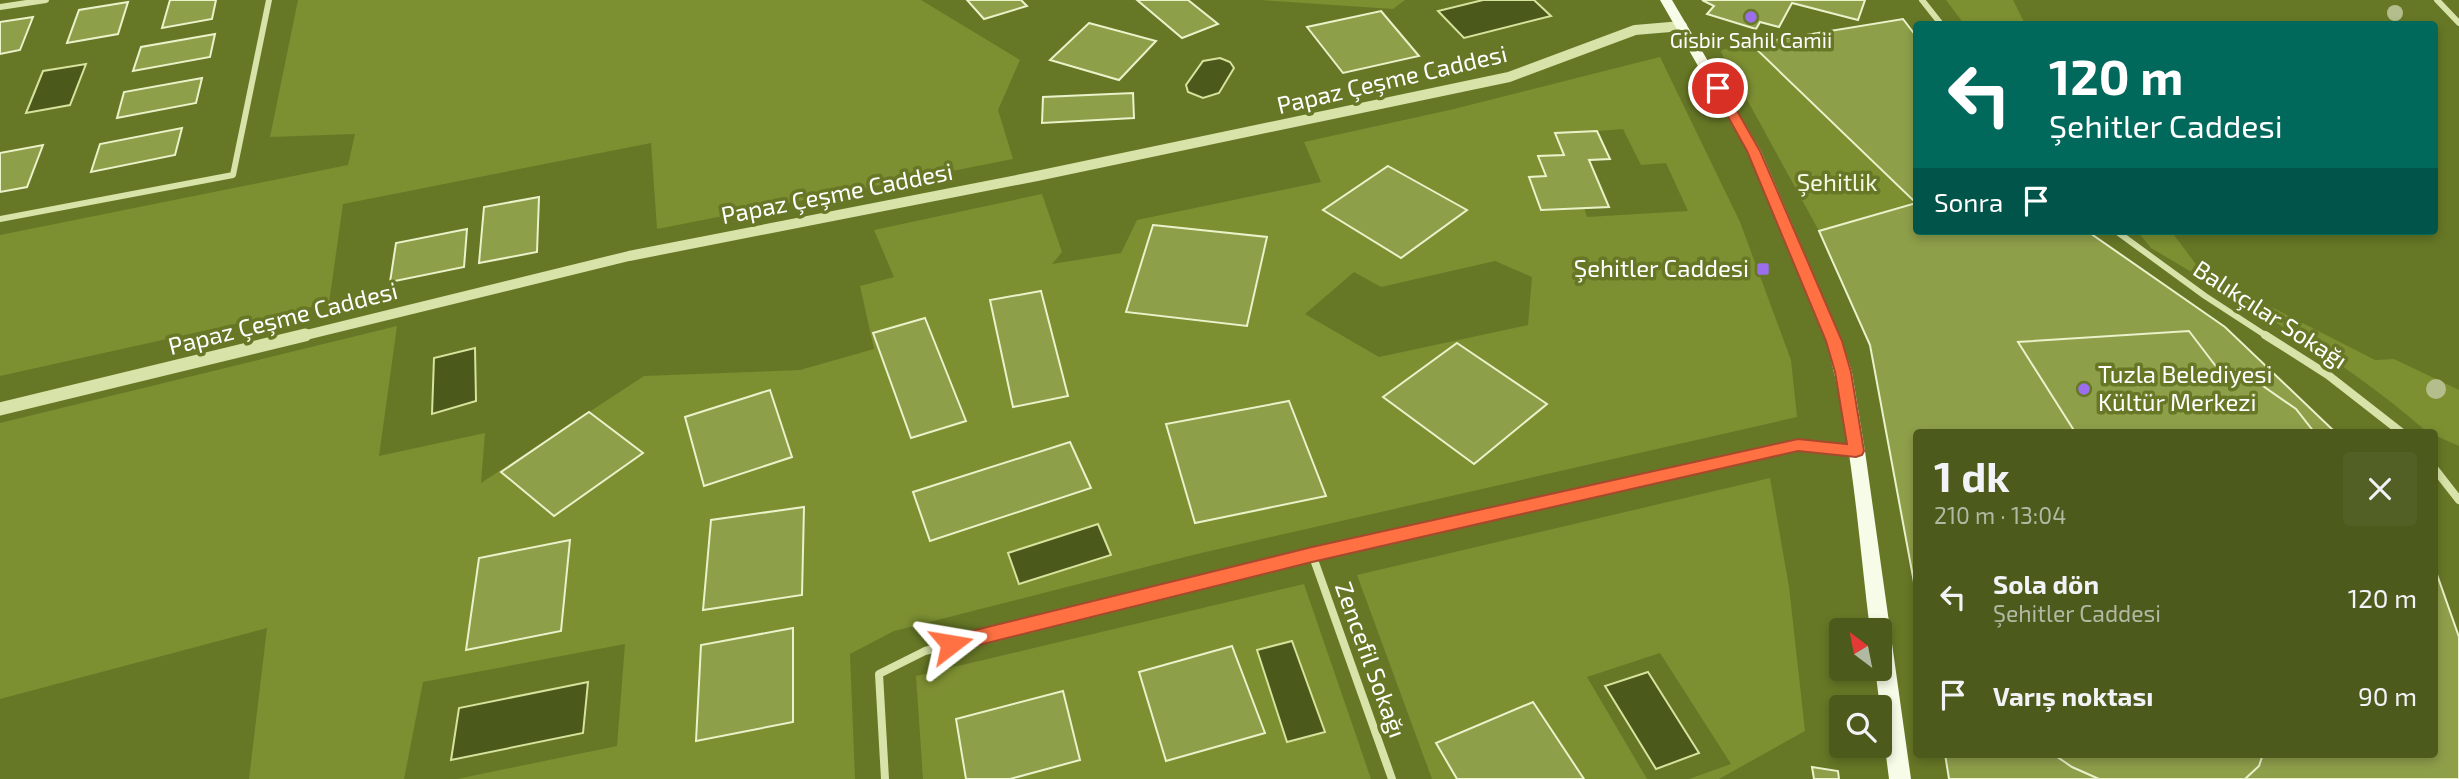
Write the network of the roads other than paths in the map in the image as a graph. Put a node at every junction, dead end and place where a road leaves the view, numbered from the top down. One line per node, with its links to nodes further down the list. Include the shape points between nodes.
1 (46, 0): 6 (street)
2 (269, 0): 10 (street, via 233,175)
3 (1667, 0): 9 (main road)
4 (1922, 0): 7 (street)
5 (2437, 0): 8 (street)
6 (0, 7)
7 (1939, 21)
8 (2459, 23)
9 (1682, 26): 12 (street, Papaz Çeşme Caddesi, via 1635,30 1509,77 629,256); 14 (main road, via 1754,151 1825,318 1843,372)
10 (0, 219)
11 (2121, 235): 13 (street, Balıkçılar Sokağı, via 2205,296 2328,375)
12 (0, 409)
13 (2397, 429)
14 (1856, 451): 17 (street, via 1798,445); 20 (main road)
15 (2438, 473): 16 (street)
16 (2459, 500)
17 (1312, 555): 18 (street, via 925,651 879,674); 19 (street, Zencefil Sokağı)
18 (885, 779)
19 (1392, 779)
20 (1900, 779)

